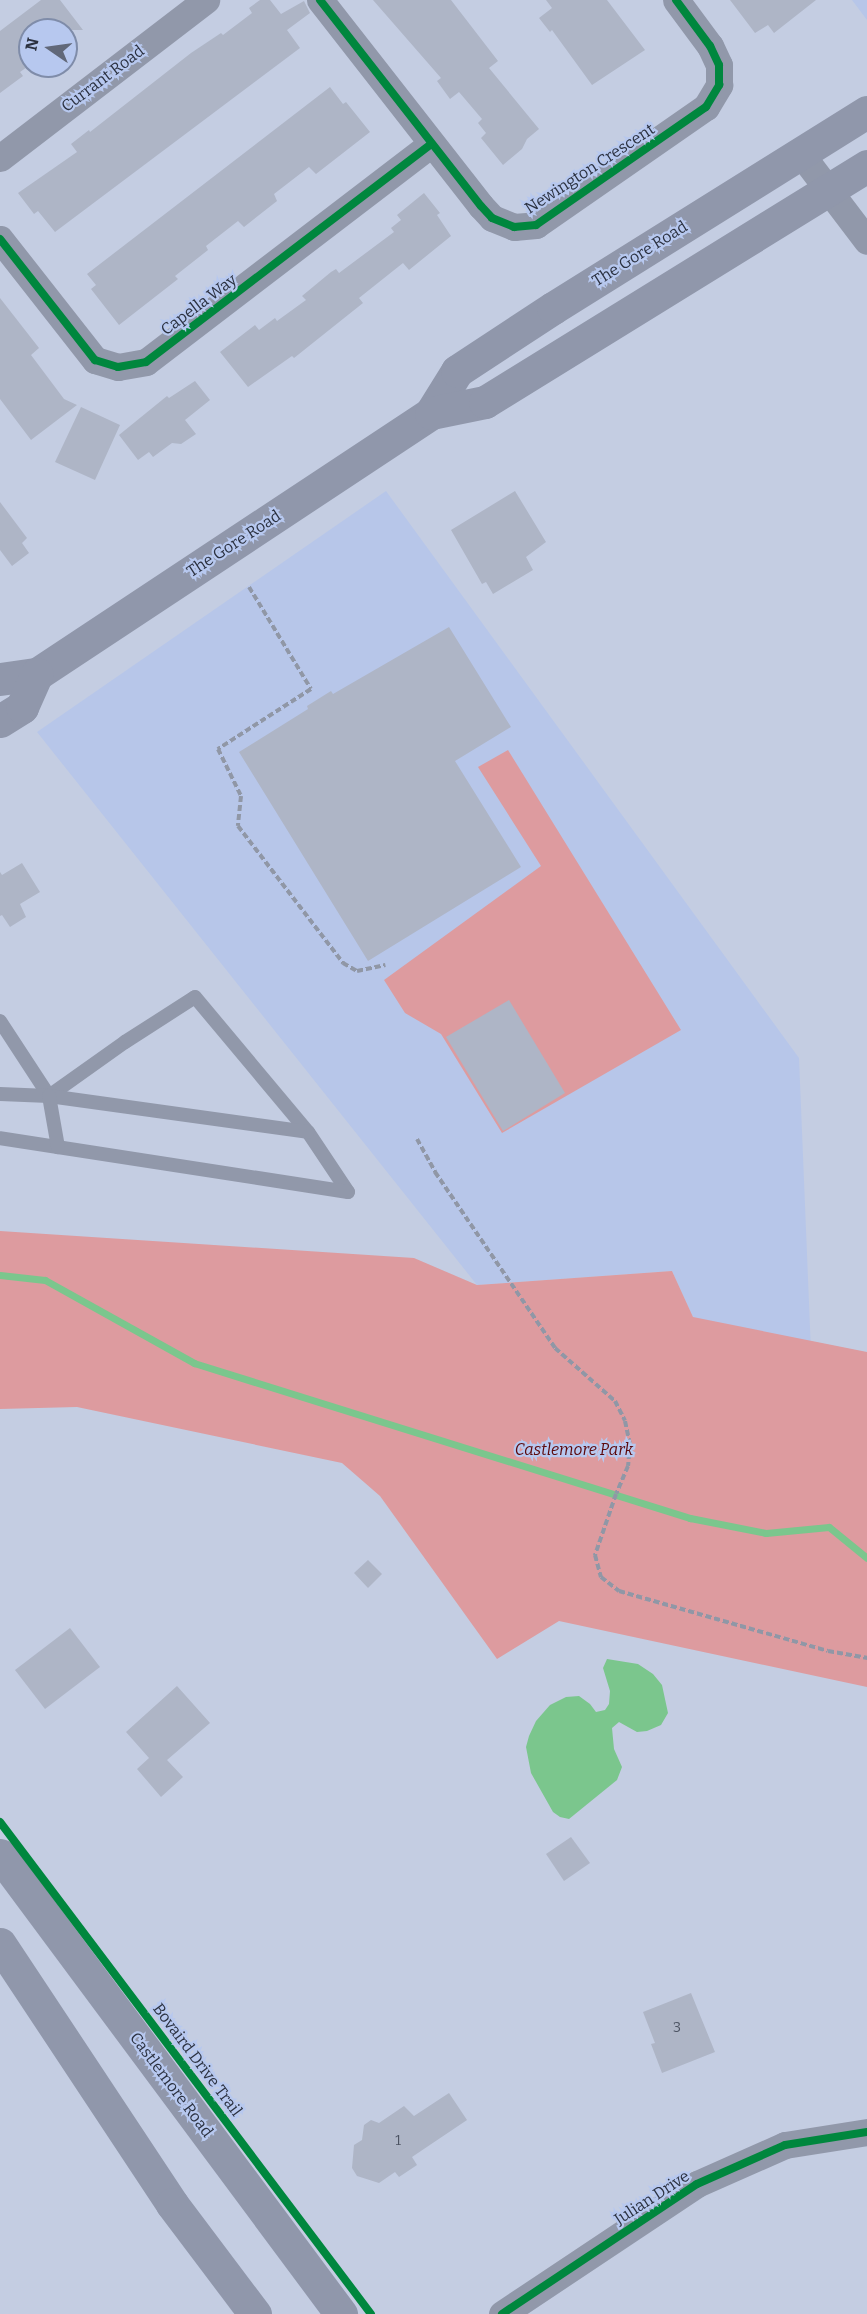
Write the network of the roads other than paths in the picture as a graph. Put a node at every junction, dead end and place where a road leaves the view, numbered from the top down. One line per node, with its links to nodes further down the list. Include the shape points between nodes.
1 (206, 0): 7 (street, Currant Road)
2 (320, 0): 5 (street, Newington Crescent)
3 (676, 0): 5 (street, Newington Crescent, via 701,32 719,65 719,85 706,107 536,225 513,227 492,218)
4 (867, 112): 6 (main road, The Gore Road)
5 (431, 144): 10 (street, Capella Way, via 146,362 118,367 95,360)
6 (801, 154): 9 (street); 12 (main road, The Gore Road, via 457,371)
7 (0, 158)
8 (867, 165): 9 (main road, The Gore Road)
9 (828, 190): 11 (street); 12 (main road, The Gore Road, via 485,402)
10 (0, 239)
11 (867, 241)
12 (431, 413): 13 (main road, The Gore Road)
13 (37, 674): 14 (main road, The Gore Road); 15 (main road, via 22,706)
14 (0, 679)
15 (0, 721)
16 (0, 1021): 18 (lane)
17 (0, 1094): 18 (lane)
18 (50, 1096): 19 (lane); 19 (lane, via 195,997); 21 (lane)
19 (308, 1132): 21 (lane, via 348,1192)
20 (0, 1138): 21 (lane)
21 (58, 1147)
22 (0, 1855): 26 (main road, Castlemore Road)
23 (0, 1944): 25 (main road, via 172,2204)
24 (867, 2132): 27 (street, Julian Drive, via 785,2145 697,2184)
25 (255, 2314)
26 (341, 2314)
27 (502, 2314)

